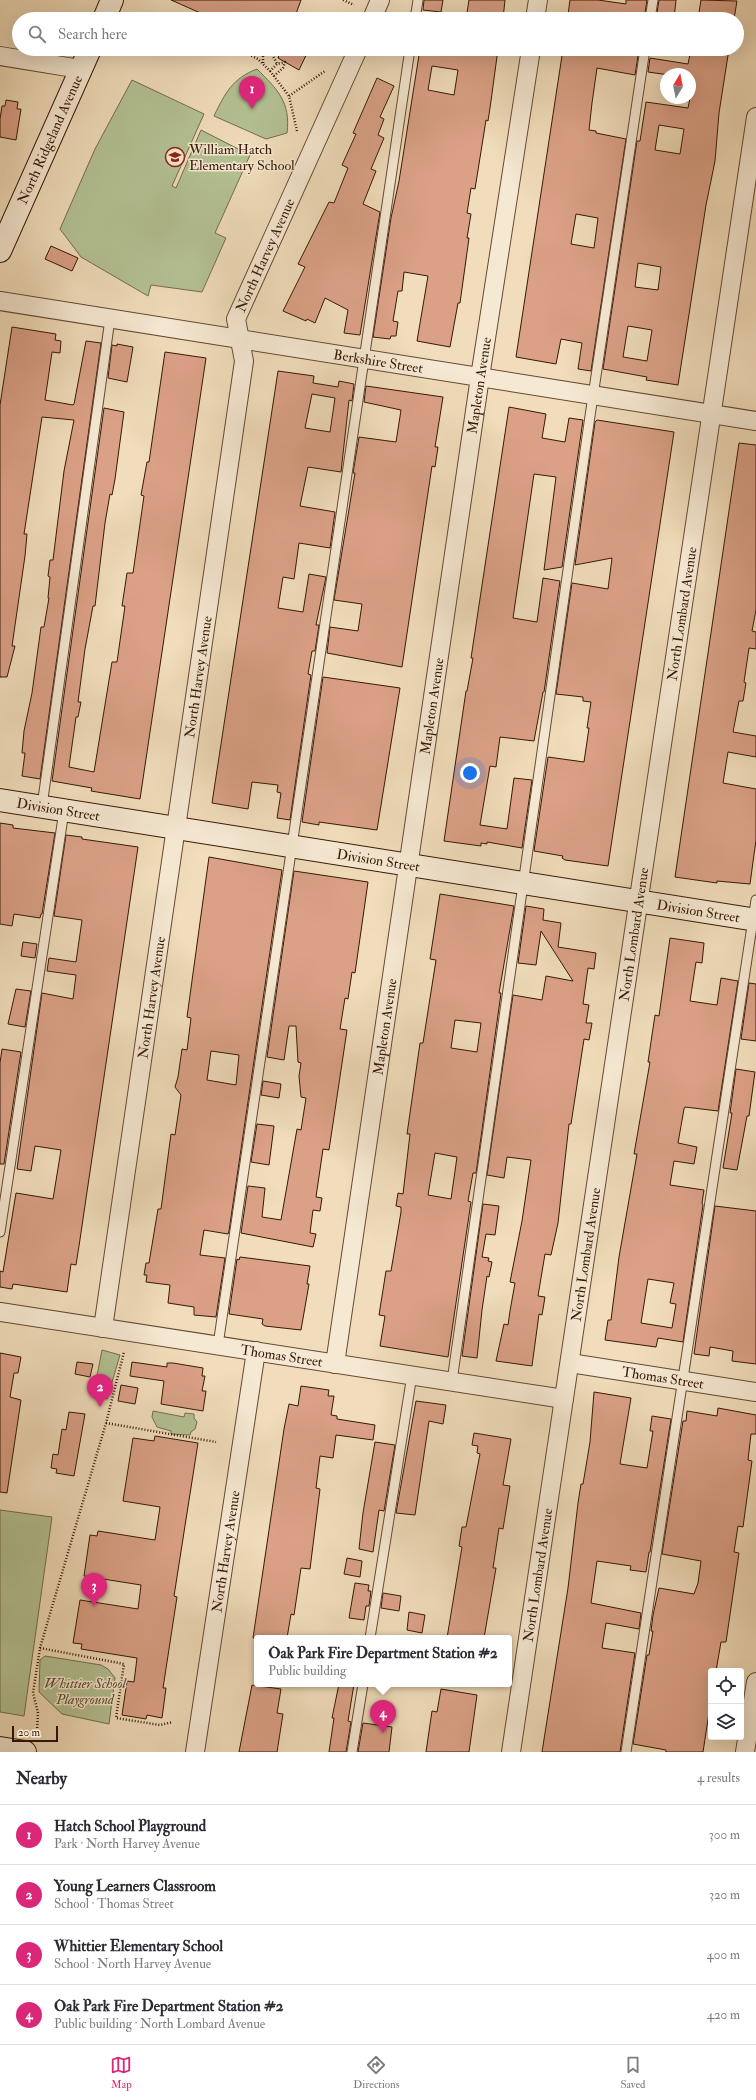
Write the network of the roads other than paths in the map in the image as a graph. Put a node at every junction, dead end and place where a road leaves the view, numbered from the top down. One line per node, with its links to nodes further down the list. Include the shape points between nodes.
1 (112, 0): 6 (street)
2 (380, 0): 7 (street)
3 (418, 0): 8 (lane)
4 (538, 0): 9 (street)
5 (653, 0): 10 (lane)
6 (107, 12)
7 (375, 12)
8 (416, 12)
9 (536, 12)
10 (651, 12)
11 (0, 56): 17 (street)
12 (86, 56): 17 (street, North Ridgeland Avenue)
13 (355, 56): 22 (street, North Harvey Avenue, via 236,319)
14 (409, 56): 23 (lane)
15 (530, 56): 24 (street, Mapleton Avenue)
16 (644, 56): 25 (lane)
17 (80, 69): 19 (street, North Ridgeland Avenue)
18 (756, 116): 26 (street, North Lombard Avenue)
19 (0, 251)
20 (0, 301): 21 (street, Berkshire Street)
21 (110, 319): 22 (street, Berkshire Street); 29 (lane)
22 (241, 339): 23 (street, Berkshire Street); 31 (street, North Harvey Avenue, via 244,361)
23 (364, 359): 24 (street, Berkshire Street); 32 (lane)
24 (480, 377): 25 (street, Berkshire Street); 33 (street, Mapleton Avenue)
25 (594, 395): 26 (street, Berkshire Street); 34 (lane)
26 (711, 414): 27 (street, Berkshire Street); 35 (street, North Lombard Avenue)
27 (756, 421)
28 (0, 800): 29 (street, Division Street)
29 (42, 806): 30 (street, Division Street)
30 (64, 810): 31 (street, Division Street); 37 (lane)
31 (177, 829): 32 (street, Division Street); 39 (street, North Harvey Avenue)
32 (292, 847): 33 (street, Division Street); 40 (lane)
33 (408, 865): 34 (street, Division Street); 43 (street, Mapleton Avenue)
34 (524, 883): 35 (street, Division Street); 45 (lane)
35 (639, 901): 36 (street, Division Street); 42 (street, North Lombard Avenue)
36 (755, 913): 46 (lane)
37 (0, 1232)
38 (0, 1312): 39 (street, Thomas Street)
39 (103, 1328): 40 (street, Thomas Street)
40 (218, 1346): 41 (street, Thomas Street)
41 (256, 1352): 43 (street, Thomas Street); 54 (street, North Harvey Avenue)
42 (570, 1363): 46 (street, Thomas Street); 48 (street, North Lombard Avenue)
43 (335, 1364): 44 (street, Thomas Street)
44 (412, 1375): 45 (street, Thomas Street); 49 (lane)
45 (452, 1381): 48 (street, Thomas Street)
46 (682, 1381): 47 (street, Thomas Street); 57 (lane)
47 (756, 1392)
48 (564, 1398): 56 (street, North Lombard Avenue)
49 (370, 1635)
50 (756, 1682): 58 (street)
51 (363, 1687): 55 (lane)
52 (0, 1748): 53 (street)
53 (25, 1752)
54 (195, 1752)
55 (352, 1752)
56 (511, 1752)
57 (626, 1752)
58 (745, 1752)

